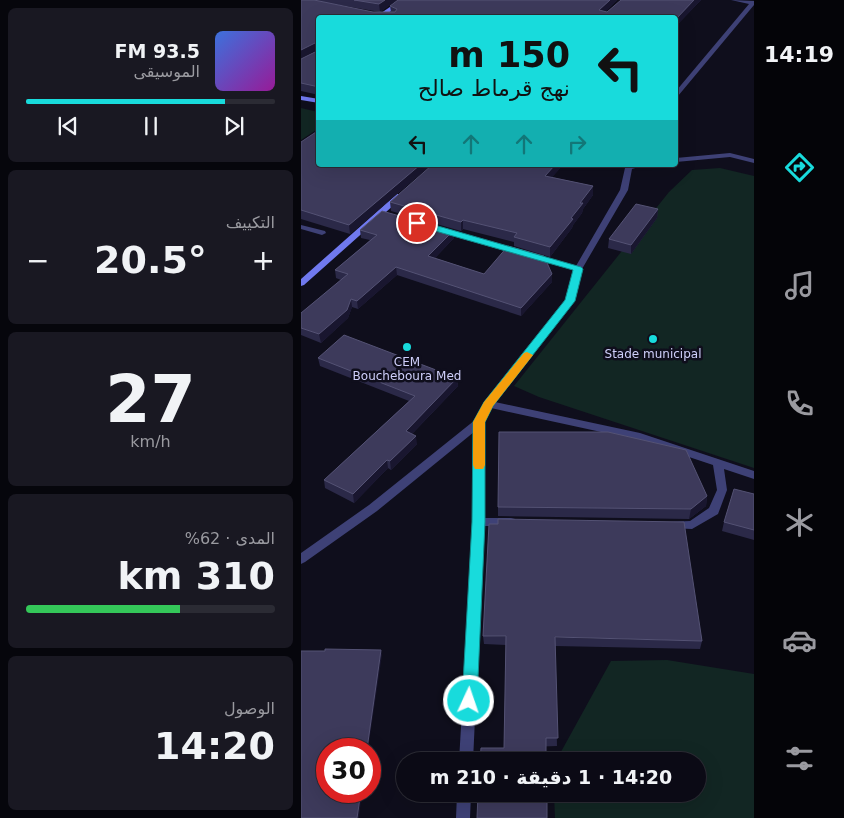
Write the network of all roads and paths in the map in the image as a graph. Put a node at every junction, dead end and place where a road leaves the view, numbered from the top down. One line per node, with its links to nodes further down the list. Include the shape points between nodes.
1 (405, 0): 4 (main road)
2 (734, 0): 3 (street)
3 (753, 3): 5 (street)
4 (376, 15)
5 (678, 94)
6 (301, 98): 7 (main road)
7 (316, 100)
8 (678, 160): 9 (street, via 730,155)
9 (754, 161)
10 (626, 167): 17 (street, via 624,190)
11 (409, 189): 12 (main road)
12 (381, 213): 13 (street); 18 (main road)
13 (391, 215)
14 (301, 227): 16 (street)
15 (438, 229): 17 (street)
16 (322, 233)
17 (578, 269): 19 (street, via 570,301)
18 (301, 282)
19 (488, 404): 20 (street); 21 (street, via 639,437)
20 (479, 422): 23 (street); 26 (street, via 373,508)
21 (718, 464): 22 (street); 25 (street, via 722,490 714,510 692,526)
22 (754, 476)
23 (479, 522): 24 (street); 27 (street)
24 (527, 523)
25 (663, 525)
26 (301, 559)
27 (466, 752)
28 (464, 802): 29 (street)
29 (463, 818)

